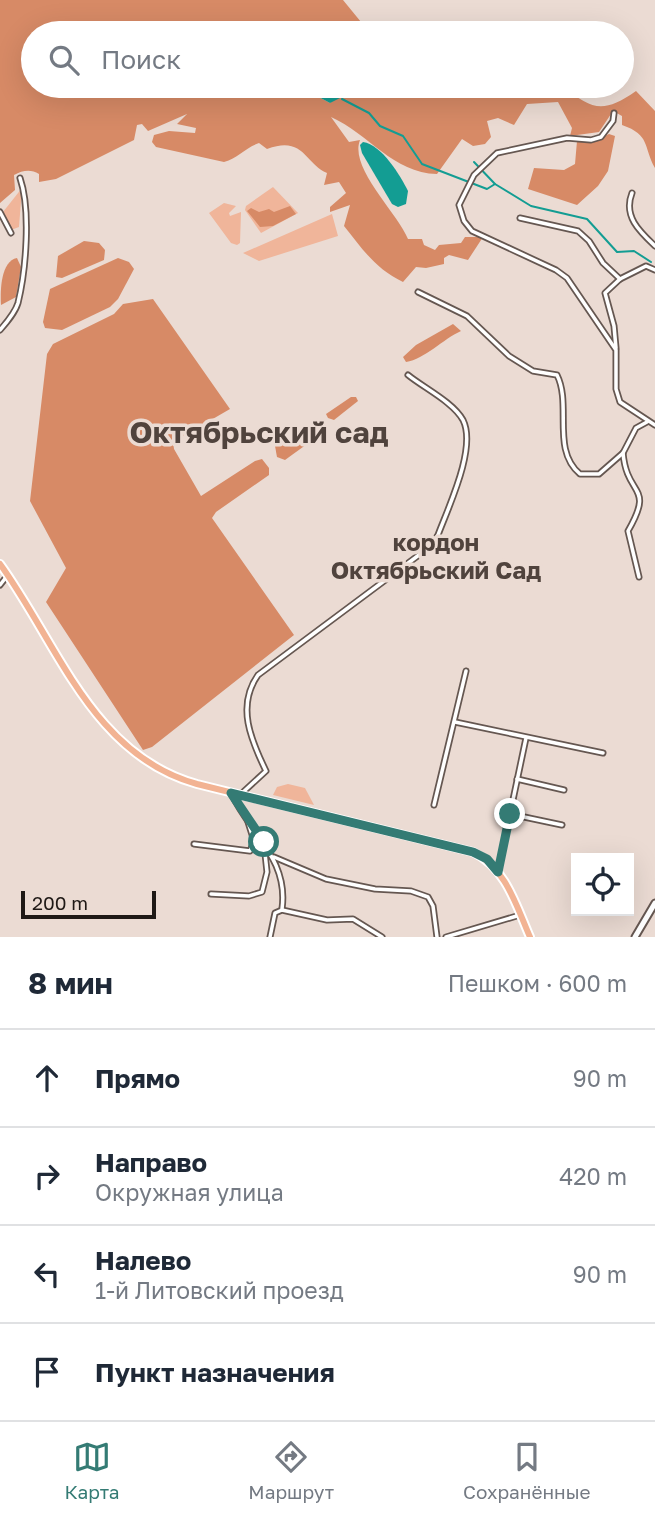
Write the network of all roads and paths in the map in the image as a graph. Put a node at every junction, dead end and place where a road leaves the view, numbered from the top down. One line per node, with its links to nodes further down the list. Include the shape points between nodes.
1 (614, 113): 14 (street, via 601,137 591,141 567,138 497,153 474,175 459,205 472,231 567,278)
2 (20, 178): 12 (street, via 26,207 23,264 18,304)
3 (632, 193): 7 (street, via 631,216)
4 (0, 212): 6 (street)
5 (520, 218): 9 (street, via 578,231)
6 (11, 233)
7 (655, 246)
8 (655, 270): 9 (street, via 646,266)
9 (620, 279): 14 (street, via 605,293)
10 (418, 292): 18 (street, via 467,316 509,356 533,371 557,375 563,394 564,438 570,462 580,474 599,474)
11 (0, 322): 12 (street)
12 (6, 323): 13 (street)
13 (0, 330)
14 (616, 350): 16 (street, via 618,398 623,407)
15 (408, 376): 30 (street, via 455,410 464,422 465,463 438,535 431,546 258,675 248,688 245,707 266,771)
16 (648, 422): 17 (street); 18 (street, via 636,428)
17 (655, 425)
18 (623, 453): 21 (street, via 624,470 643,499 643,508 628,531)
19 (0, 564): 20 (main road)
20 (8, 575): 22 (street); 29 (main road, via 96,715 122,744 158,770)
21 (639, 578)
22 (0, 585)
23 (466, 671): 24 (street)
24 (455, 722): 25 (street); 31 (street)
25 (526, 738): 26 (street); 27 (street)
26 (603, 753)
27 (517, 779): 28 (street); 32 (street)
28 (564, 790)
29 (231, 793): 30 (main road); 33 (street)
30 (240, 795): 38 (main road, via 473,852)
31 (434, 805)
32 (510, 814): 34 (street); 38 (street)
33 (248, 820): 35 (street); 36 (street, via 254,841 250,851)
34 (562, 825)
35 (264, 842): 37 (street); 39 (street, via 267,872 262,892)
36 (194, 844)
37 (274, 857): 41 (street, via 281,875); 45 (street, via 326,879 423,895 432,903)
38 (498, 872): 42 (main road)
39 (211, 894)
40 (655, 903): 48 (main road)
41 (282, 910): 43 (street, via 275,913); 44 (street, via 327,920 353,919)
42 (520, 915): 46 (street); 47 (main road)
43 (270, 937)
44 (382, 937)
45 (437, 937)
46 (446, 937)
47 (530, 937)
48 (635, 937)

